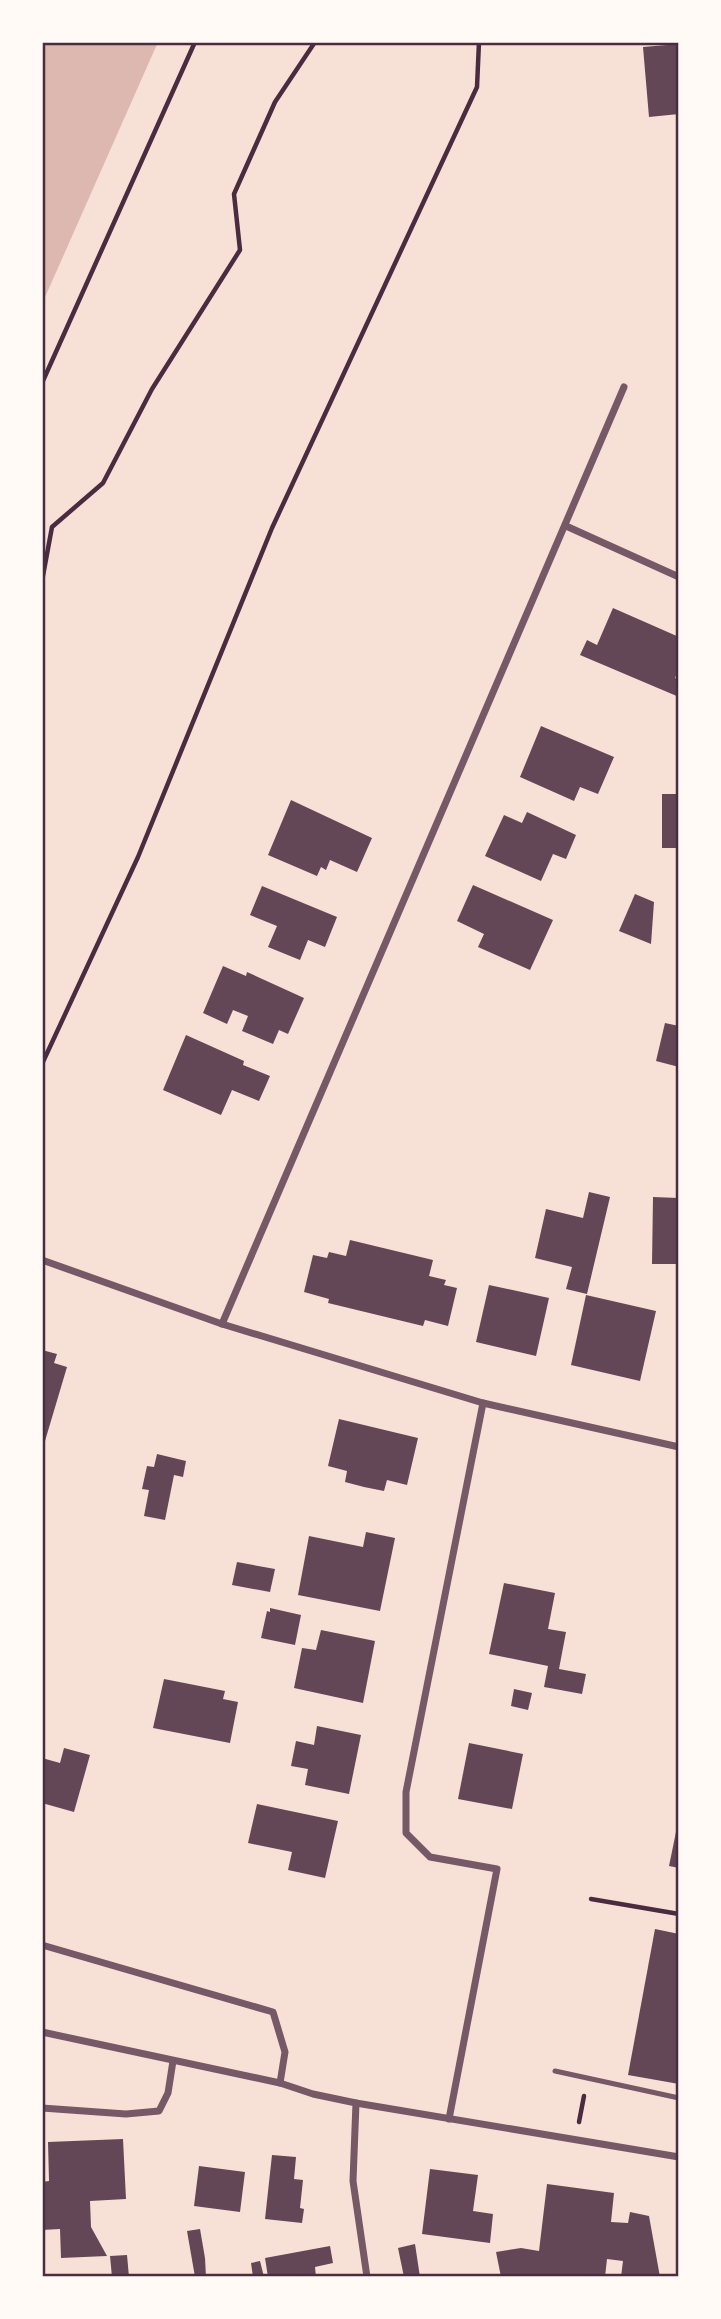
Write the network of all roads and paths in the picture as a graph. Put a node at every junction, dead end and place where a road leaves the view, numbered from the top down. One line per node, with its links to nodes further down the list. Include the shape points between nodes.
1 (195, 42): 4 (path)
2 (315, 42): 8 (path, via 275,102 234,194 240,250 152,390 103,483 52,527)
3 (479, 42): 9 (path, via 477,87 272,528 138,856)
4 (42, 383)
5 (624, 387): 6 (street)
6 (566, 526): 7 (street); 11 (street)
7 (679, 577)
8 (42, 581)
9 (42, 1064)
10 (42, 1259): 11 (street)
11 (222, 1324): 12 (street)
12 (483, 1403): 13 (street); 25 (street, via 406,1792 406,1833 430,1857 498,1868)
13 (679, 1447)
14 (591, 1899): 15 (path)
15 (679, 1914)
16 (42, 1945): 21 (street, via 272,2012 285,2052)
17 (42, 2032): 18 (street)
18 (173, 2061): 21 (street); 24 (street, via 168,2093 159,2111 126,2114)
19 (555, 2071): 20 (lane)
20 (587, 2078): 22 (lane); 26 (path)
21 (280, 2083): 23 (street)
22 (679, 2098)
23 (356, 2103): 25 (street); 28 (street, via 353,2180)
24 (42, 2108)
25 (449, 2119): 26 (street)
26 (576, 2140): 27 (street)
27 (679, 2157)
28 (367, 2277)

